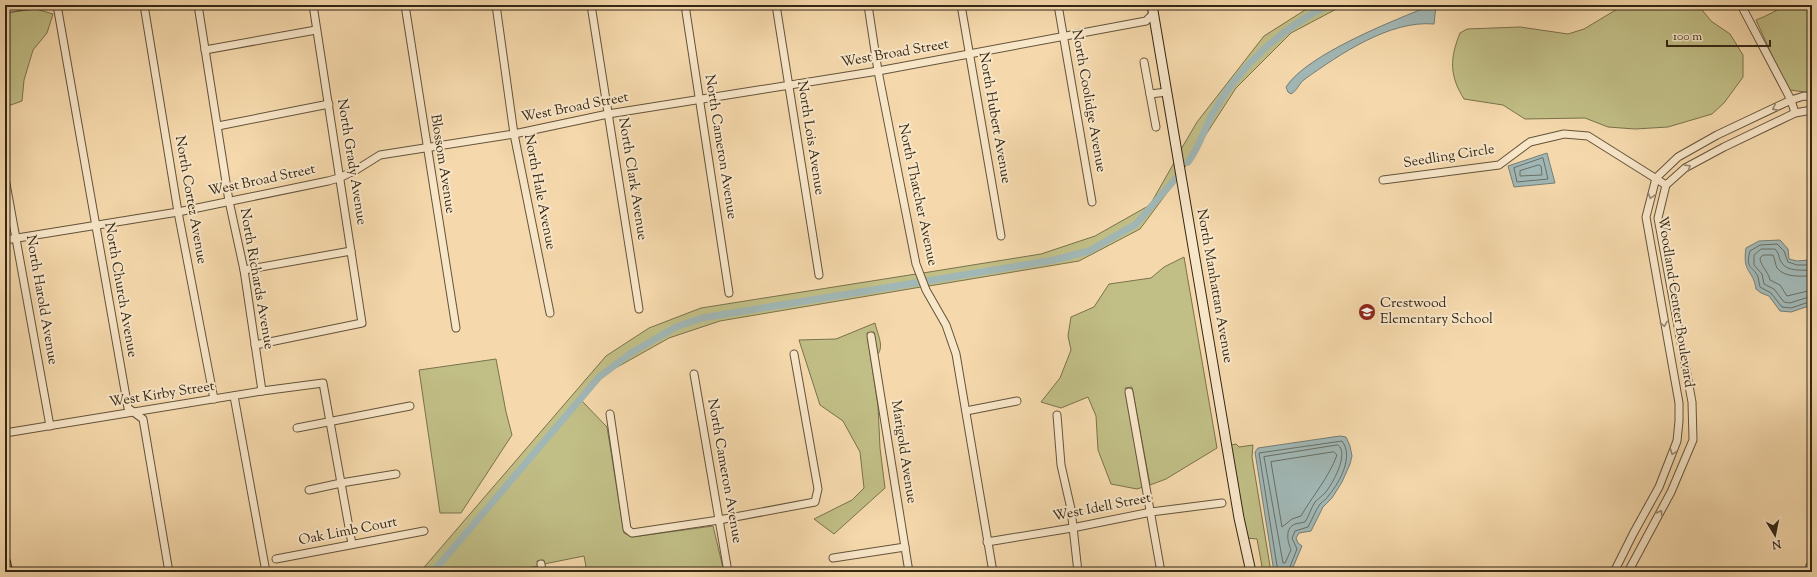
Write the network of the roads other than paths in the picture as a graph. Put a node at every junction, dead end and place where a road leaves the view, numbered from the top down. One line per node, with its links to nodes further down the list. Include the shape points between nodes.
1 (28, 5): 15 (street)
2 (57, 5): 45 (street, North Church Avenue)
3 (144, 5): 44 (street, North Cortez Avenue)
4 (198, 5): 19 (street, North Richards Avenue)
5 (313, 5): 17 (street, North Grady Avenue)
6 (404, 5): 36 (street, Blossom Avenue)
7 (496, 5): 35 (street, North Hale Avenue)
8 (591, 5): 32 (street, North Clark Avenue)
9 (685, 5): 27 (street, North Cameron Avenue)
10 (776, 5): 23 (street, North Lois Avenue)
11 (868, 5): 22 (street, North Thatcher Avenue)
12 (961, 5): 20 (street, North Hubert Avenue)
13 (1058, 5): 18 (street, North Coolidge Avenue)
14 (1741, 5): 28 (street)
15 (5, 8)
16 (1153, 9): 18 (street, West Broad Street, via 1146,21); 24 (street, North Manhattan Avenue)
17 (316, 30): 19 (street); 29 (street, North Grady Avenue)
18 (1064, 36): 20 (street, West Broad Street); 43 (street, North Coolidge Avenue)
19 (205, 50): 33 (street, North Richards Avenue)
20 (969, 53): 22 (street, West Broad Street); 46 (street, North Hubert Avenue)
21 (1144, 62): 25 (street)
22 (878, 71): 23 (street, West Broad Street); 68 (street, North Thatcher Avenue, via 913,248 921,278 946,325 956,354)
23 (788, 85): 27 (street, West Broad Street); 51 (street, North Lois Avenue)
24 (1166, 92): 25 (street); 102 (street, North Manhattan Avenue, via 1239,518)
25 (1150, 94): 34 (street)
26 (1812, 97): 28 (street, via 1804,96)
27 (699, 99): 32 (street, West Broad Street); 52 (street, North Cameron Avenue)
28 (1791, 100): 31 (street); 39 (street, one-way to 39, via 1717,135 1678,157)
29 (329, 104): 33 (street); 38 (street, North Grady Avenue)
30 (1812, 110): 31 (street)
31 (1795, 113): 41 (street, one-way to 31, via 1685,168)
32 (608, 114): 35 (street, West Broad Street); 53 (street, North Clark Avenue)
33 (218, 126): 42 (street, North Richards Avenue)
34 (1156, 127)
35 (514, 134): 36 (street, West Broad Street); 54 (street, North Hale Avenue)
36 (426, 147): 38 (street, West Broad Street, via 380,155); 55 (street, Blossom Avenue)
37 (5, 178): 47 (street, North Harold Avenue)
38 (339, 178): 42 (street, West Broad Street); 49 (street, North Grady Avenue)
39 (1656, 178): 40 (street, Seedling Circle, via 1588,136 1564,134 1530,142 1499,166); 41 (street, Seedling Circle); 66 (street, Woodland Center Boulevard, one-way to 66, via 1646,217)
40 (1383, 180)
41 (1666, 184): 65 (street, Woodland Center Boulevard, via 1658,218)
42 (229, 201): 44 (street, West Broad Street); 50 (street, North Richards Avenue)
43 (1092, 202)
44 (178, 212): 45 (street, West Broad Street); 63 (street, North Cortez Avenue)
45 (94, 225): 47 (street, West Broad Street); 69 (street, North Church Avenue, via 128,408)
46 (1001, 236)
47 (16, 238): 48 (street, West Broad Street); 73 (street, North Harold Avenue)
48 (5, 240)
49 (351, 251): 50 (street); 57 (street, North Grady Avenue, via 362,323)
50 (244, 270): 57 (street, North Richards Avenue)
51 (819, 274)
52 (729, 293)
53 (639, 309)
54 (550, 313)
55 (456, 328)
56 (871, 336): 88 (street, Marigold Avenue)
57 (255, 345): 60 (street, North Richards Avenue)
58 (794, 354): 81 (street, via 818,489 815,502)
59 (694, 374): 81 (street, North Cameron Avenue)
60 (262, 391): 62 (street, West Kirby Street); 72 (street, West Kirby Street, via 323,383)
61 (1129, 392): 80 (street)
62 (234, 396): 63 (street, West Kirby Street); 95 (street)
63 (214, 399): 69 (street, West Kirby Street)
64 (1017, 402): 68 (street)
65 (1692, 402): 66 (street); 83 (street, Woodland Center Boulevard, one-way to 65, via 1671,492 1693,440)
66 (1679, 403): 82 (street, Woodland Center Boulevard, one-way to 82, via 1677,440 1659,487)
67 (410, 406): 72 (street)
68 (966, 412): 86 (street, North Thatcher Avenue)
69 (135, 413): 73 (street, West Kirby Street); 94 (street, North Church Avenue, via 143,419)
70 (610, 414): 81 (street, via 627,529 632,533)
71 (1057, 415): 84 (street)
72 (330, 422): 74 (street); 77 (street)
73 (50, 426): 75 (street, West Kirby Street)
74 (297, 428)
75 (5, 433)
76 (396, 474): 77 (street)
77 (341, 483): 78 (street); 87 (street)
78 (309, 490)
79 (1222, 503): 80 (street, West Idell Street)
80 (1151, 512): 84 (street, West Idell Street); 101 (street)
81 (719, 520): 97 (street, North Cameron Avenue)
82 (1640, 521): 83 (street); 103 (street, Woodland Center Boulevard)
83 (1652, 527): 104 (street, Woodland Center Boulevard)
84 (1072, 528): 86 (street, West Idell Street); 100 (street)
85 (424, 531): 87 (street, Oak Limb Court)
86 (987, 542): 99 (street, North Thatcher Avenue)
87 (352, 544): 90 (street, Oak Limb Court)
88 (905, 547): 89 (street); 98 (street, Marigold Avenue)
89 (833, 558)
90 (276, 559)
91 (5, 562): 93 (main road)
92 (541, 564): 96 (street)
93 (7, 572)
94 (169, 572)
95 (266, 572)
96 (542, 572)
97 (728, 572)
98 (909, 572)
99 (992, 572)
100 (1078, 572)
101 (1161, 572)
102 (1251, 572)
103 (1614, 572)
104 (1628, 572)

